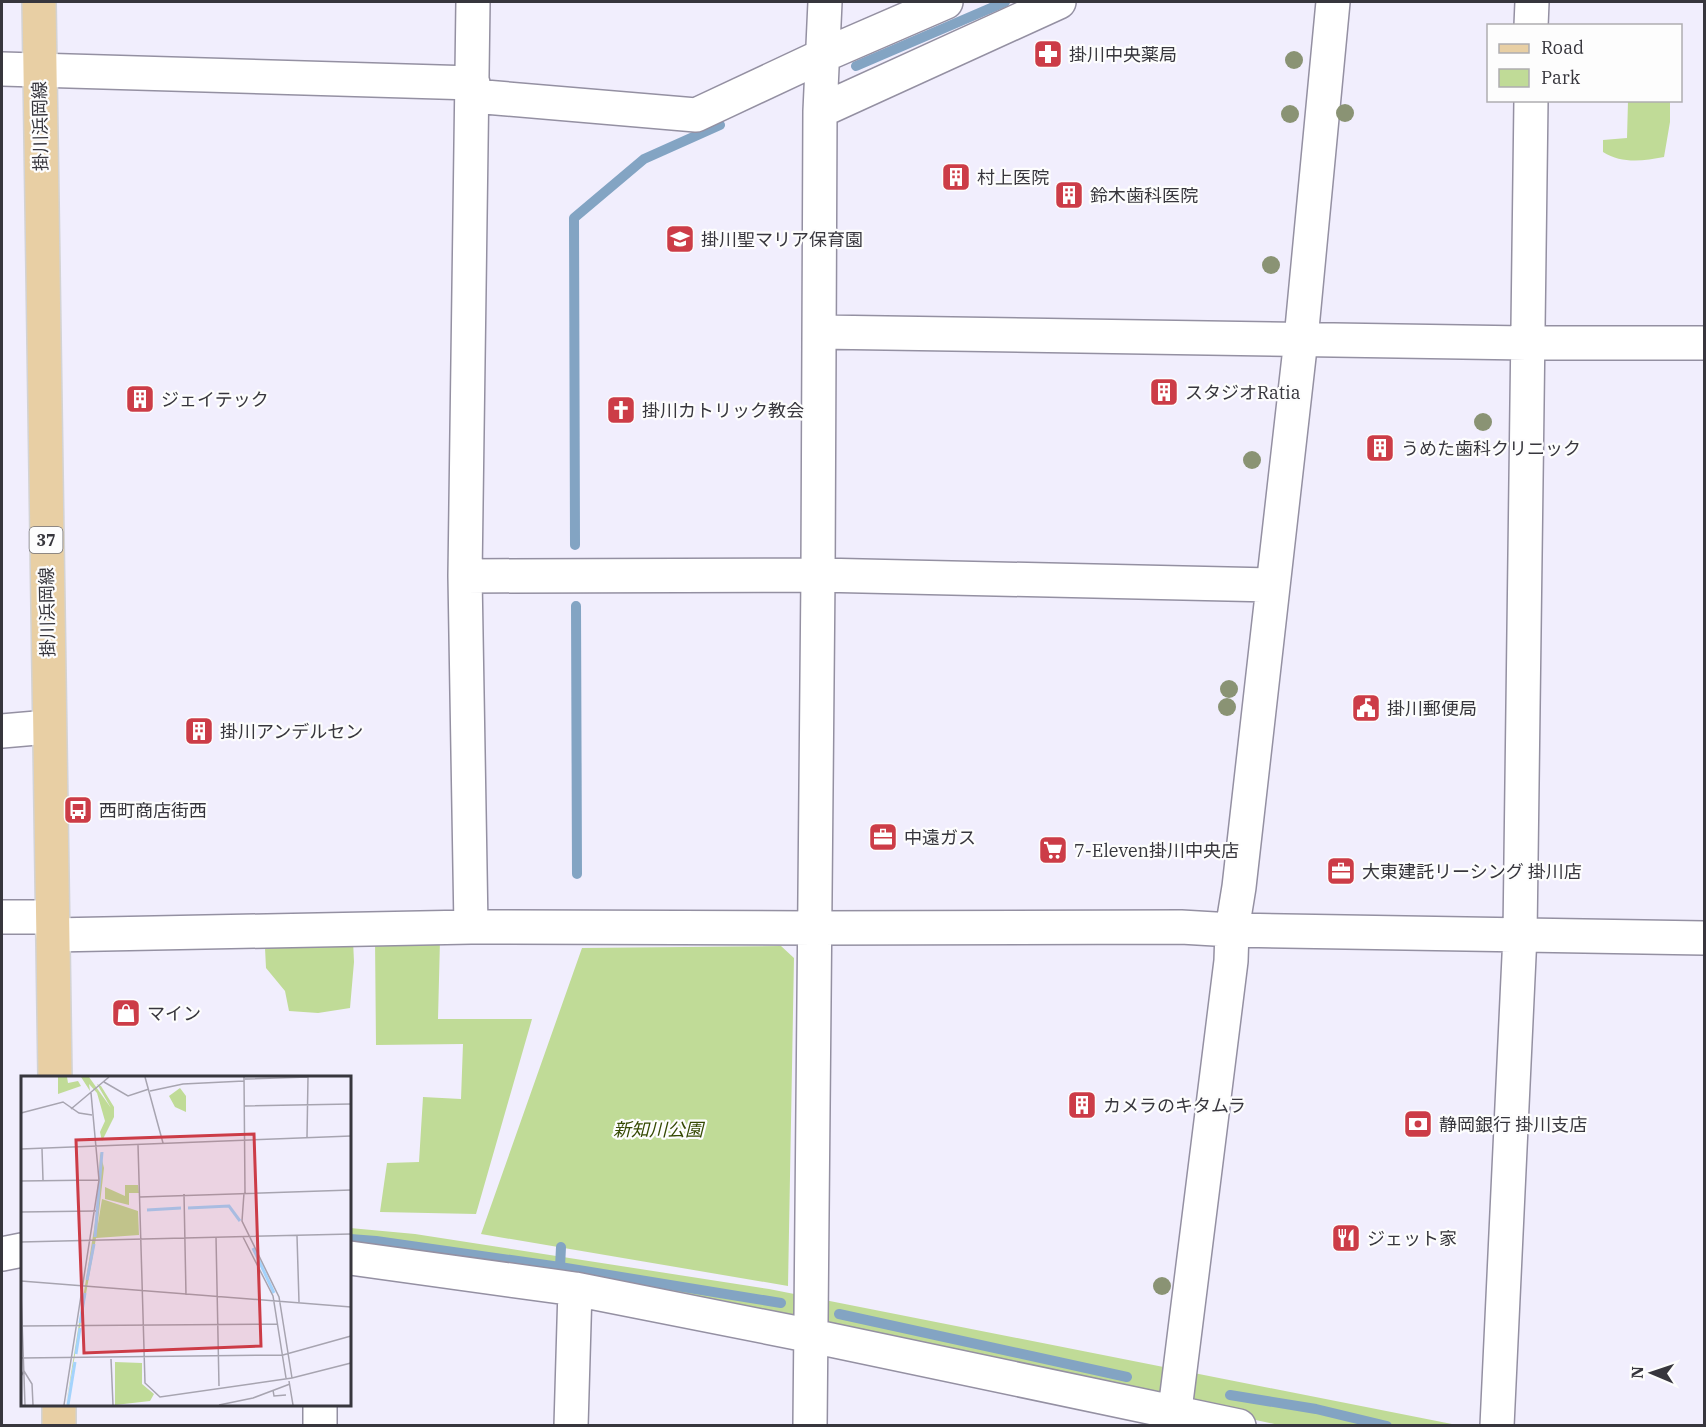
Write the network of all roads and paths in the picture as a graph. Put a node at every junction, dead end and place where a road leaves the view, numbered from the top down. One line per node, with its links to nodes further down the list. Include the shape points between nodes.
1 (39, 2): 11 (main road, 掛川浜岡線 / 37)
2 (473, 2): 12 (street)
3 (825, 2): 9 (street)
4 (945, 2): 9 (street)
5 (1059, 2): 14 (street)
6 (1333, 2): 16 (street)
7 (1532, 2): 8 (street)
8 (1532, 24)
9 (824, 55): 12 (street, via 696,115); 14 (street)
10 (2, 69): 11 (street)
11 (40, 70): 12 (street); 22 (main road, 掛川浜岡線 / 37)
12 (473, 90): 20 (street)
13 (1531, 102): 17 (street)
14 (820, 111): 15 (street)
15 (820, 332): 16 (street); 19 (street)
16 (1301, 339): 17 (street); 21 (street)
17 (1529, 343): 18 (street); 29 (street)
18 (1704, 343)
19 (818, 575): 20 (street); 21 (street); 27 (street)
20 (465, 576): 26 (street)
21 (1273, 585): 28 (street)
22 (48, 727): 23 (street); 25 (main road, 掛川浜岡線 / 37)
23 (2, 730)
24 (2, 918): 25 (street)
25 (53, 926): 26 (street); 31 (main road, 掛川浜岡線 / 37)
26 (471, 927): 27 (street)
27 (814, 928): 28 (street); 36 (street)
28 (1232, 930): 29 (street); 40 (street)
29 (1520, 935): 30 (street); 39 (street)
30 (1704, 938)
31 (55, 1076)
32 (21, 1250): 33 (street)
33 (2, 1254)
34 (351, 1258): 35 (street)
35 (575, 1289): 36 (street); 43 (street)
36 (812, 1336): 40 (street); 44 (street)
37 (59, 1406): 41 (main road)
38 (320, 1406): 42 (street)
39 (1497, 1417)
40 (1174, 1419): 45 (street)
41 (59, 1425)
42 (320, 1425)
43 (571, 1425)
44 (810, 1425)
45 (1239, 1425)

